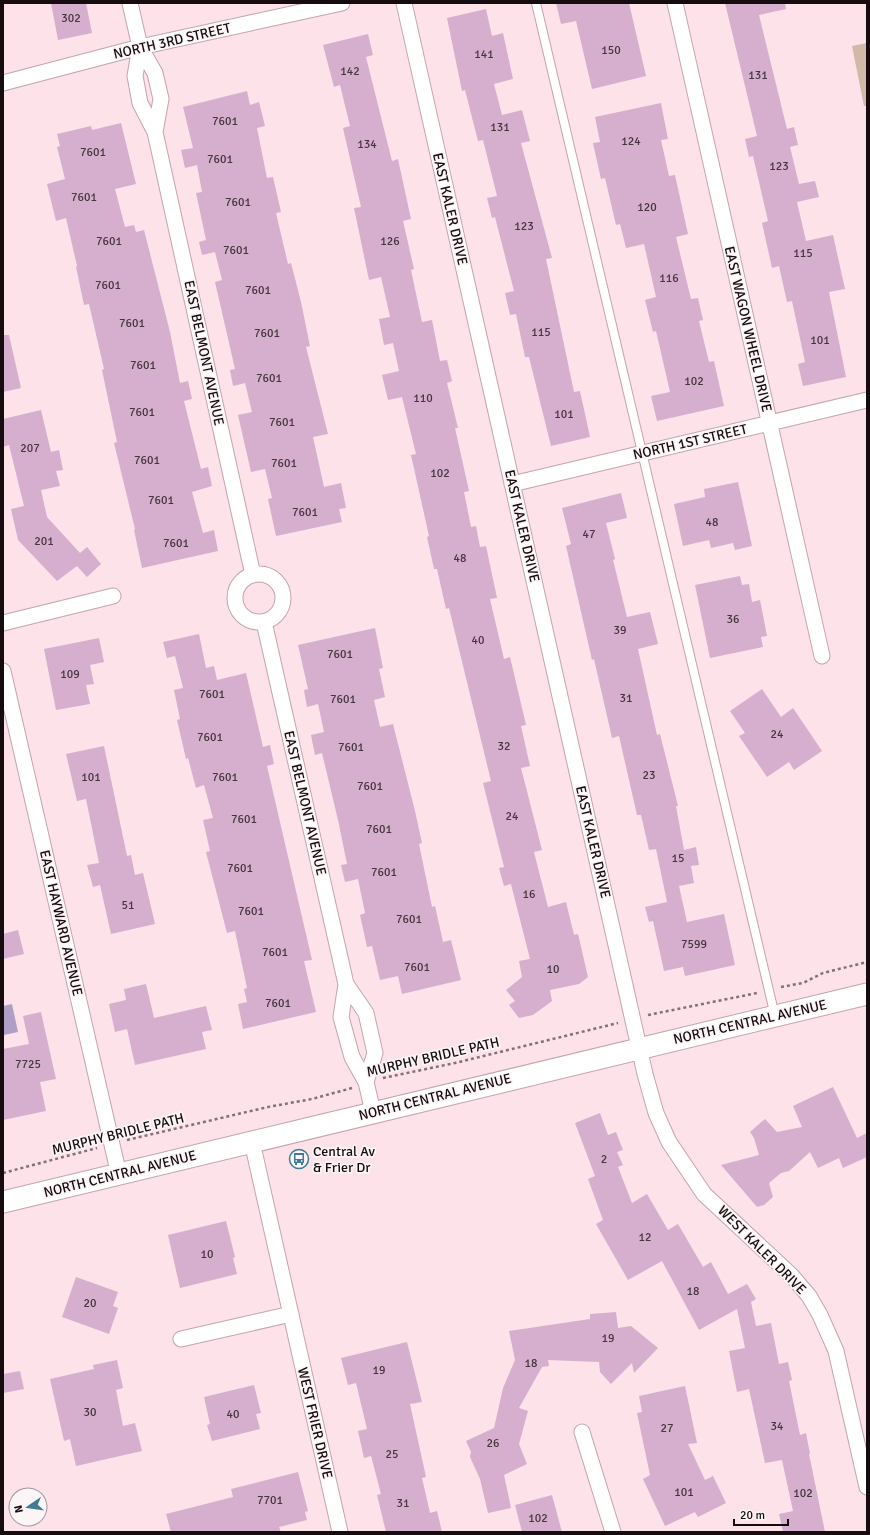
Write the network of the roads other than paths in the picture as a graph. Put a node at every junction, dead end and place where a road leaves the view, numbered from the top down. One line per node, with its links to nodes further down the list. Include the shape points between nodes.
1 (130, 3): 6 (street, EAST BELMONT AVENUE)
2 (342, 3): 6 (street, NORTH 3RD STREET)
3 (404, 3): 12 (street, EAST KALER DRIVE)
4 (536, 3): 11 (lane)
5 (675, 3): 10 (street, EAST WAGON WHEEL DRIVE)
6 (140, 48): 7 (street, NORTH 3RD STREET); 8 (street, EAST BELMONT AVENUE, via 135,76 140,103); 8 (street, EAST BELMONT AVENUE, via 155,73 161,99)
7 (3, 83)
8 (155, 132): 13 (street, EAST BELMONT AVENUE)
9 (867, 400): 10 (street, NORTH 1ST STREET)
10 (770, 423): 11 (street, NORTH 1ST STREET); 17 (street, EAST WAGON WHEEL DRIVE)
11 (642, 453): 12 (street, NORTH 1ST STREET); 21 (lane)
12 (512, 484): 22 (street, EAST KALER DRIVE)
13 (253, 575): 15 (street, via 246,576 236,586 234,600 239,613 250,622); 15 (street, via 260,573 273,578 282,589 283,603 276,616)
14 (113, 596): 16 (street)
15 (264, 622): 19 (street, EAST BELMONT AVENUE)
16 (3, 623)
17 (822, 656)
18 (3, 671): 26 (street, EAST HAYWARD AVENUE)
19 (346, 984): 23 (street, EAST BELMONT AVENUE, via 341,1017 352,1057); 23 (street, EAST BELMONT AVENUE, via 366,1013 376,1053)
20 (866, 997): 21 (main road, NORTH CENTRAL AVENUE)
21 (776, 1017): 22 (main road, NORTH CENTRAL AVENUE)
22 (639, 1048): 24 (main road, NORTH CENTRAL AVENUE); 31 (street, WEST KALER DRIVE, via 656,1113 669,1142 695,1181 704,1194 792,1276 809,1296 820,1315 836,1351)
23 (366, 1082): 24 (street, EAST BELMONT AVENUE)
24 (373, 1112): 25 (main road, NORTH CENTRAL AVENUE)
25 (252, 1142): 26 (main road, NORTH CENTRAL AVENUE); 28 (street, WEST FRIER DRIVE)
26 (119, 1175): 27 (main road, NORTH CENTRAL AVENUE)
27 (3, 1202)
28 (291, 1314): 29 (street); 32 (street, WEST FRIER DRIVE)
29 (181, 1338)
30 (582, 1432): 33 (street)
31 (867, 1487)
32 (340, 1532)
33 (613, 1532)

